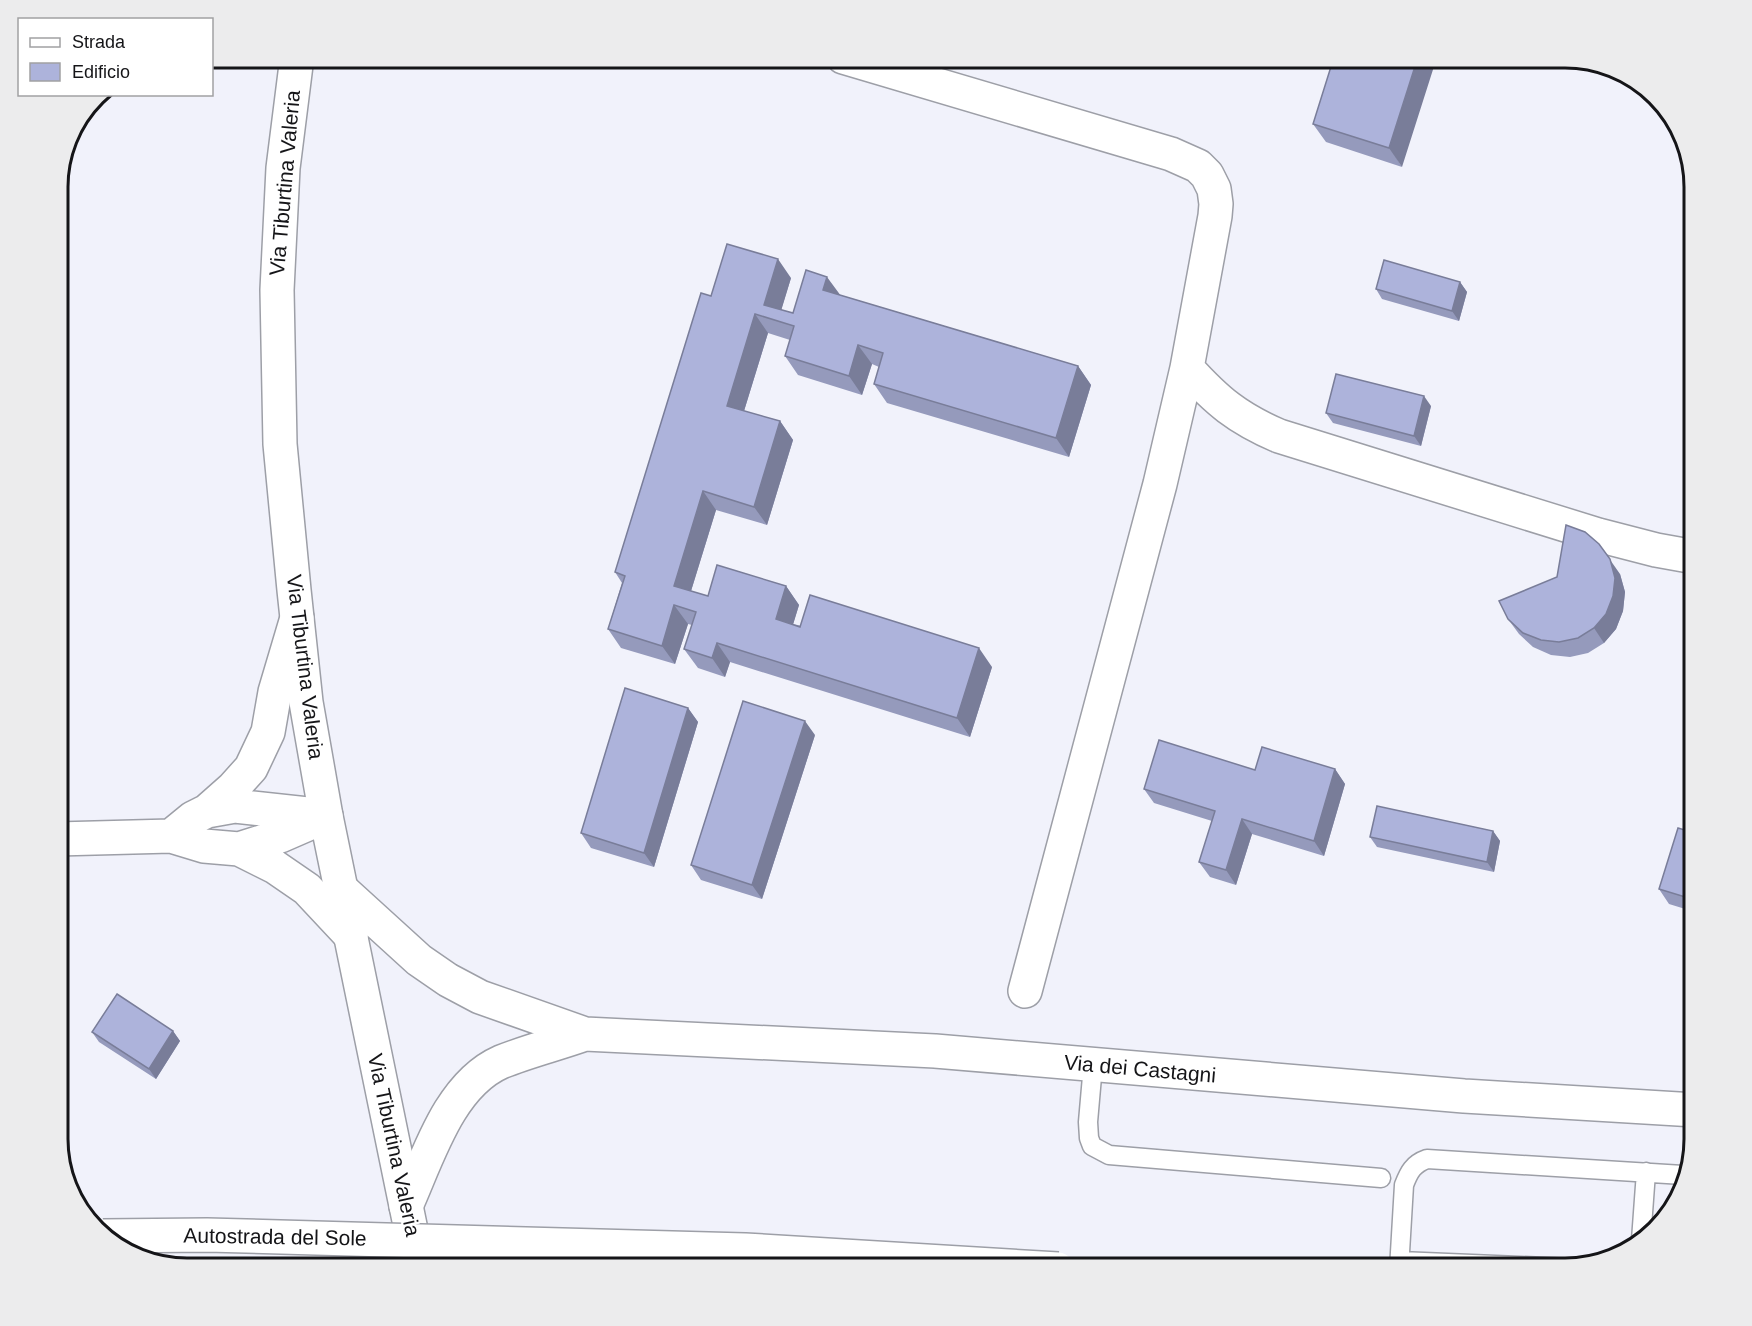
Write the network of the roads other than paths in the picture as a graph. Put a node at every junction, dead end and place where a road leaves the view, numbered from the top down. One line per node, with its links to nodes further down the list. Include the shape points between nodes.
1 (296, 68): 5 (main road, Via Tiburtina Valeria, via 283,168 277,290 280,444)
2 (880, 68): 3 (main road, via 1171,154 1198,166 1214,189 1215,216)
3 (1187, 368): 4 (main road, via 1226,407 1279,436 1598,535); 13 (main road)
4 (1684, 555)
5 (297, 618): 6 (main road, via 275,692 268,732 250,768); 7 (main road, Via Tiburtina Valeria, via 306,702)
6 (207, 811): 7 (main road, via 235,806); 8 (main road)
7 (326, 816): 10 (main road); 11 (main road, Via Tiburtina Valeria)
8 (171, 836): 9 (main road); 10 (main road, via 204,846)
9 (68, 839)
10 (239, 849): 12 (main road, via 307,889)
11 (341, 889): 12 (main road, Via Tiburtina Valeria); 14 (main road, via 419,960 448,980 480,997)
12 (351, 936): 20 (main road, Via Tiburtina Valeria)
13 (1025, 991)
14 (585, 1034): 15 (main road, Via dei Castagni, via 935,1051); 20 (main road, via 501,1062 469,1085 448,1115)
15 (1093, 1065): 16 (main road, Via dei Castagni, via 1464,1096); 19 (lane, via 1088,1130 1092,1146 1108,1155)
16 (1684, 1109)
17 (1646, 1172): 18 (lane); 21 (lane); 25 (lane, via 1427,1159 1408,1172 1404,1185)
18 (1679, 1175)
19 (1381, 1178)
20 (406, 1206): 23 (main road, Via Tiburtina Valeria)
21 (1642, 1231)
22 (117, 1236): 24 (main road, Autostrada del Sole, bridge, via 744,1250)
23 (417, 1258)
24 (876, 1258)
25 (1400, 1258)

